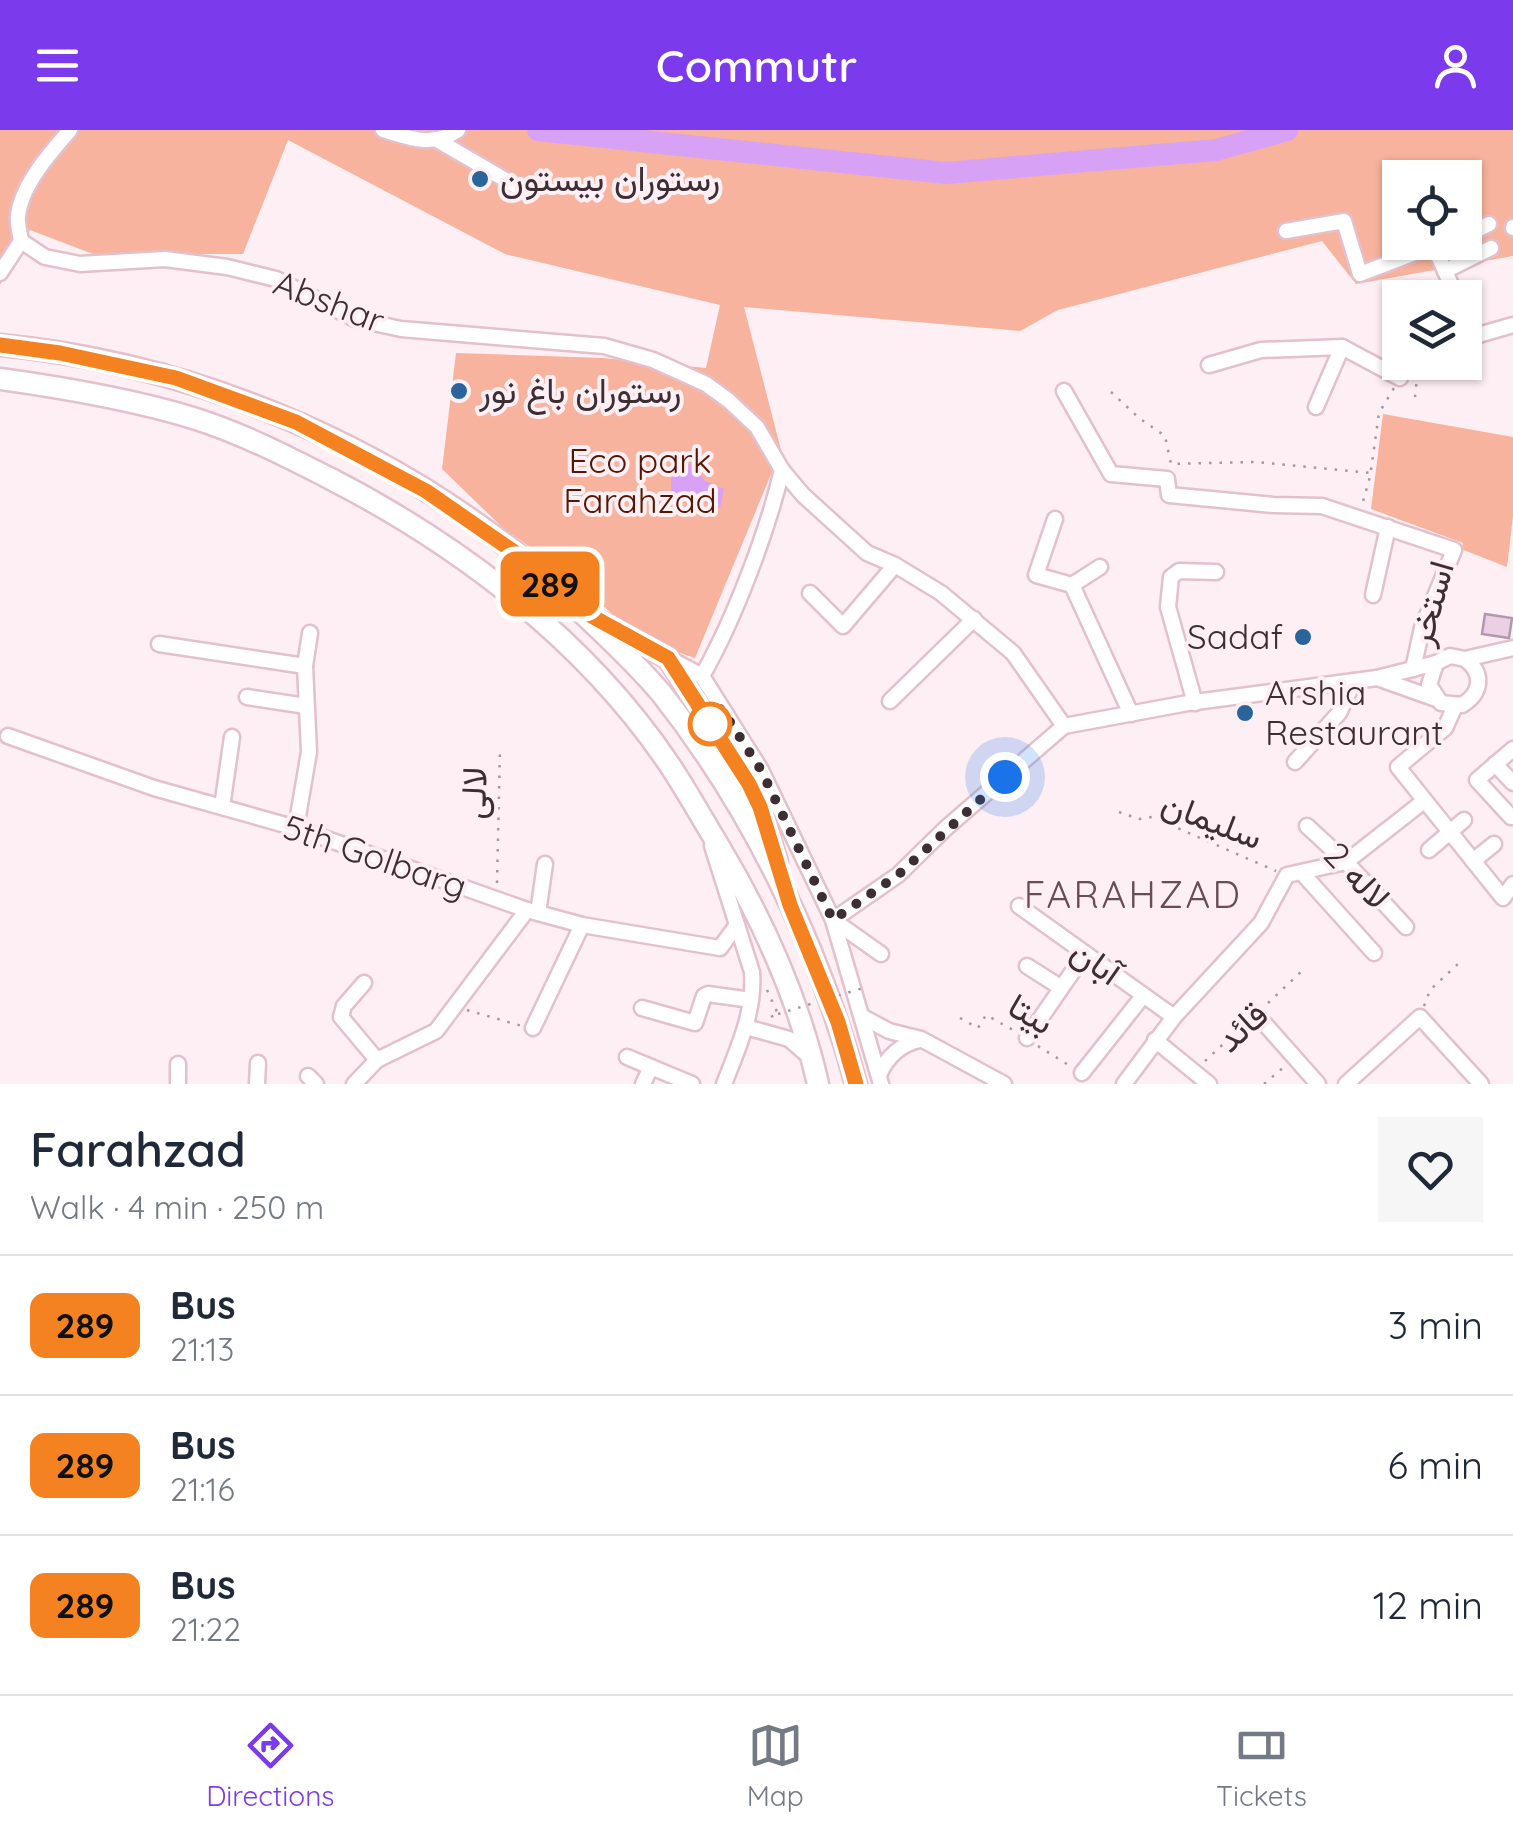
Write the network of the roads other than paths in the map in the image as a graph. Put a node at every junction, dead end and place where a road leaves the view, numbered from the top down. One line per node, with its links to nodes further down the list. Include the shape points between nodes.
1 (70, 130): 9 (street, via 27,191 18,216)
2 (383, 130): 4 (street)
3 (458, 130): 4 (street)
4 (436, 140): 5 (street)
5 (528, 192)
6 (1489, 224): 7 (street)
7 (1482, 228)
8 (1286, 231): 11 (street, via 1344,220 1360,274)
9 (22, 241): 14 (street); 27 (street, Abshar, via 45,257 80,264 166,259 226,267 276,279 355,318 401,330 604,346 653,360 728,400 757,428)
10 (1491, 248): 13 (street)
11 (1397, 260)
12 (1440, 260): 13 (street)
13 (1445, 271): 15 (street)
14 (0, 273)
15 (1449, 280)
16 (1513, 325): 17 (street)
17 (1482, 334)
18 (0, 345): 36 (highway, via 176,378 296,422 426,491 520,556)
19 (1342, 347): 20 (street, via 1261,350); 21 (street); 26 (street)
20 (1209, 365)
21 (1382, 368)
22 (0, 379): 23 (highway)
23 (45, 386): 24 (highway); 68 (highway, via 177,414 240,435 440,542 578,656 650,738)
24 (0, 390)
25 (1064, 391): 29 (street, via 1111,474 1168,479 1170,495 1322,506)
26 (1316, 407)
27 (782, 470): 30 (street, Abshar, via 867,553); 46 (street)
28 (1055, 519): 33 (street, via 1036,575)
29 (1388, 528): 35 (street, استخر); 45 (street, استخر, via 1454,550)
30 (895, 565): 34 (street, via 844,626); 37 (street, Abshar)
31 (1100, 567): 33 (street)
32 (1216, 572): 53 (street, via 1179,570 1171,577 1168,607)
33 (1072, 585): 56 (street)
34 (810, 593)
35 (1373, 594)
36 (575, 607): 41 (highway); 80 (highway, via 626,653 686,728)
37 (974, 619): 52 (street); 57 (street, Abshar, via 1012,652)
38 (310, 633): 44 (street)
39 (160, 644): 44 (street)
40 (1512, 648): 42 (street); 49 (street)
41 (668, 658): 46 (street); 80 (highway, via 749,784)
42 (1465, 659): 43 (street, via 1450,656); 49 (street)
43 (1436, 663): 45 (street); 51 (street, via 1428,685)
44 (305, 666): 54 (street)
45 (1413, 669): 47 (street)
46 (702, 676): 83 (street, via 761,770)
47 (1376, 678): 48 (street); 51 (street)
48 (1354, 680): 53 (street); 61 (street, via 1338,713)
49 (1478, 680): 55 (street, via 1469,701)
50 (248, 697): 54 (street)
51 (1436, 699): 55 (street)
52 (890, 701)
53 (1195, 702): 56 (street)
54 (306, 706): 70 (street, via 309,752)
55 (1455, 706): 64 (street, via 1446,728 1398,767)
56 (1131, 714): 57 (street)
57 (1064, 726): 83 (street, via 898,875)
58 (8, 736): 65 (street, 5th Golbarg)
59 (232, 738): 65 (street)
60 (1513, 749): 62 (street)
61 (1295, 762)
62 (1495, 764): 63 (street); 66 (street, via 1477,780)
63 (1513, 783)
64 (1424, 801): 71 (street); 75 (street)
65 (222, 807): 70 (street, 5th Golbarg)
66 (1512, 817)
67 (1464, 820): 71 (street)
68 (705, 823): 85 (street); 105 (highway, via 775,951)
69 (1307, 826): 75 (street, لاله 2)
70 (296, 828): 82 (street, 5th Golbarg)
71 (1451, 832): 73 (street); 74 (street)
72 (1494, 844): 74 (street)
73 (1430, 850)
74 (1474, 861): 79 (street)
75 (1346, 862): 77 (street); 86 (street, لاله 2)
76 (545, 864): 82 (street)
77 (1294, 875): 87 (street); 98 (street, via 1260,923)
78 (1513, 884): 79 (street)
79 (1508, 903)
80 (790, 905): 119 (highway)
81 (1019, 906): 89 (street, آبان)
82 (533, 912): 84 (street, 5th Golbarg); 106 (street, via 436,1031)
83 (833, 920): 88 (street); 97 (street)
84 (582, 925): 85 (street, 5th Golbarg, via 720,948); 100 (street)
85 (737, 925): 94 (street, via 752,972)
86 (1406, 927)
87 (1374, 953)
88 (881, 954)
89 (1084, 955): 92 (street); 93 (street, آبان)
90 (1027, 966): 92 (street)
91 (364, 982): 106 (street, via 341,1017)
92 (1060, 987): 101 (street)
93 (1143, 996): 98 (street, آبان); 110 (street)
94 (751, 1000): 95 (street, via 708,994 695,1023); 99 (street)
95 (642, 1008)
96 (1256, 1014): 123 (street)
97 (863, 1017): 102 (street); 111 (street)
98 (1174, 1017): 103 (street)
99 (746, 1027): 105 (street, via 788,1038); 117 (street)
100 (533, 1028)
101 (1027, 1038)
102 (921, 1040): 111 (street, via 885,1062); 120 (street)
103 (1155, 1040): 121 (street); 122 (street, قائد)
104 (627, 1058): 109 (street)
105 (812, 1059): 118 (highway)
106 (377, 1060): 114 (street)
107 (258, 1063): 113 (street)
108 (178, 1064): 112 (street)
109 (651, 1067): 115 (street); 116 (street)
110 (1082, 1073)
111 (880, 1080)
112 (178, 1084)
113 (257, 1084)
114 (354, 1084)
115 (643, 1084)
116 (692, 1084)
117 (724, 1084)
118 (818, 1084)
119 (856, 1084)
120 (1004, 1084)
121 (1124, 1084)
122 (1209, 1084)
123 (1318, 1084)
124 (1346, 1084): 125 (street, via 1420,1017)
125 (1480, 1084)

